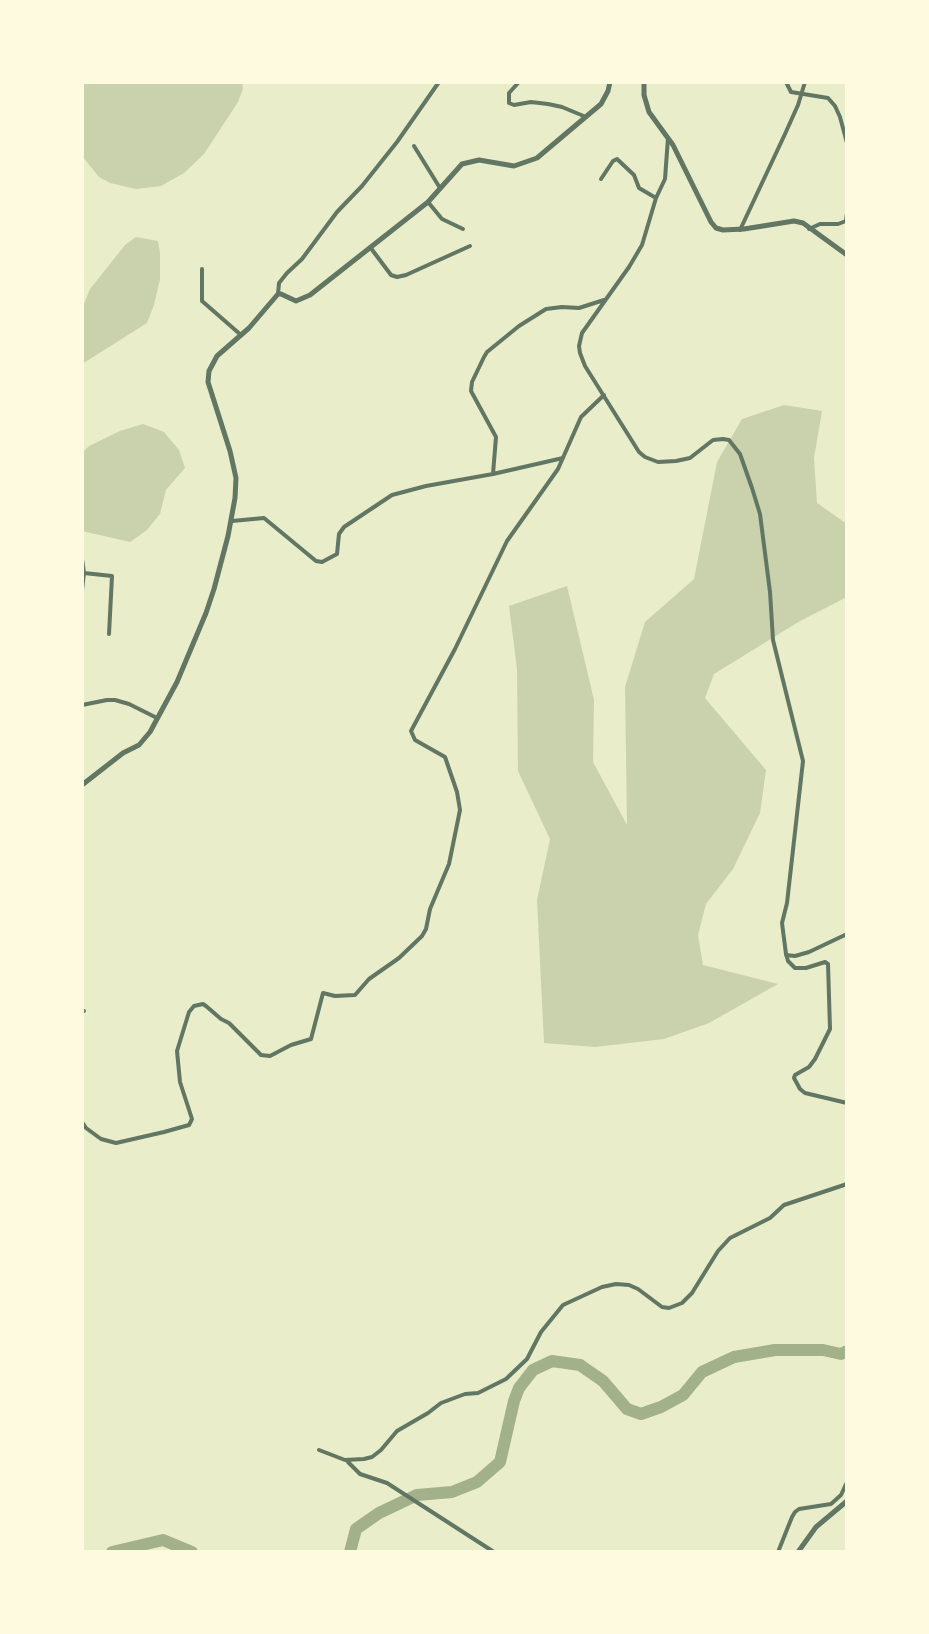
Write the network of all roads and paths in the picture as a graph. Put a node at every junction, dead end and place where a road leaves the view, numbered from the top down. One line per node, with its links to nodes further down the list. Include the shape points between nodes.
1 (439, 82): 24 (street, via 371,175 279,283)
2 (519, 82): 8 (street, via 509,93 509,103 562,107)
3 (610, 82): 8 (street, via 604,99)
4 (644, 82): 9 (street, via 649,112)
5 (786, 82): 7 (street, via 791,92)
6 (805, 82): 7 (street)
7 (800, 94): 10 (street, via 828,98); 19 (street)
8 (586, 117): 13 (street, via 537,158 514,166 468,162)
9 (668, 138): 14 (street, via 665,179); 19 (street, via 711,222 723,230)
10 (847, 143)
11 (414, 146): 13 (street)
12 (601, 179): 14 (street, via 618,159 639,188)
13 (440, 188): 15 (street)
14 (656, 198): 25 (street, via 642,245)
15 (428, 202): 17 (street, via 442,219); 21 (street)
16 (847, 213): 18 (street, via 846,221)
17 (463, 229)
18 (809, 229): 19 (street, via 794,221); 22 (street)
19 (740, 230)
20 (470, 246): 21 (street, via 399,277 391,275)
21 (370, 247): 24 (street, via 303,299)
22 (847, 255)
23 (202, 269): 26 (street, via 202,301)
24 (278, 294): 26 (street)
25 (607, 299): 27 (street, via 582,333 579,346); 29 (street, via 579,308 546,309 487,352 471,391 496,437)
26 (241, 335): 30 (street, via 217,356 208,377 236,478)
27 (604, 395): 28 (street, via 581,417); 39 (street, via 645,457 658,462 690,458 706,443 723,439 740,454 752,488 760,514 773,640 803,761 782,923)
28 (563, 458): 29 (street); 41 (street, via 507,541 411,731 415,740 445,757 460,810 449,864 422,936 355,995 323,993 311,1039 270,1056 258,1052 203,1004 194,1006 177,1051 191,1123 116,1143 101,1139)
29 (493, 474): 30 (street, via 388,497 344,527 337,554 322,562 264,518)
30 (230, 521): 36 (street, via 206,613)
31 (82, 559): 32 (street)
32 (84, 573): 33 (street); 34 (street, via 112,576)
33 (82, 590)
34 (109, 634)
35 (82, 705): 36 (street, via 115,700)
36 (157, 718): 37 (street, via 139,745)
37 (82, 785)
38 (847, 934): 39 (street, via 809,952)
39 (786, 955): 40 (street, via 795,968 828,964 830,1029 809,1067 794,1076 796,1084 805,1093)
40 (847, 1103)
41 (82, 1122)
42 (847, 1184): 44 (street, via 784,1205 730,1238 682,1303 662,1307 638,1289 616,1284 563,1305 527,1359 506,1379 441,1403 397,1431 372,1457)
43 (319, 1450): 44 (street)
44 (348, 1461): 48 (street, via 360,1474 385,1482)
45 (847, 1474): 46 (street)
46 (847, 1482): 49 (street, via 831,1504 795,1512)
47 (847, 1501): 50 (street, via 816,1527)
48 (494, 1552)
49 (778, 1552)
50 (798, 1552)

